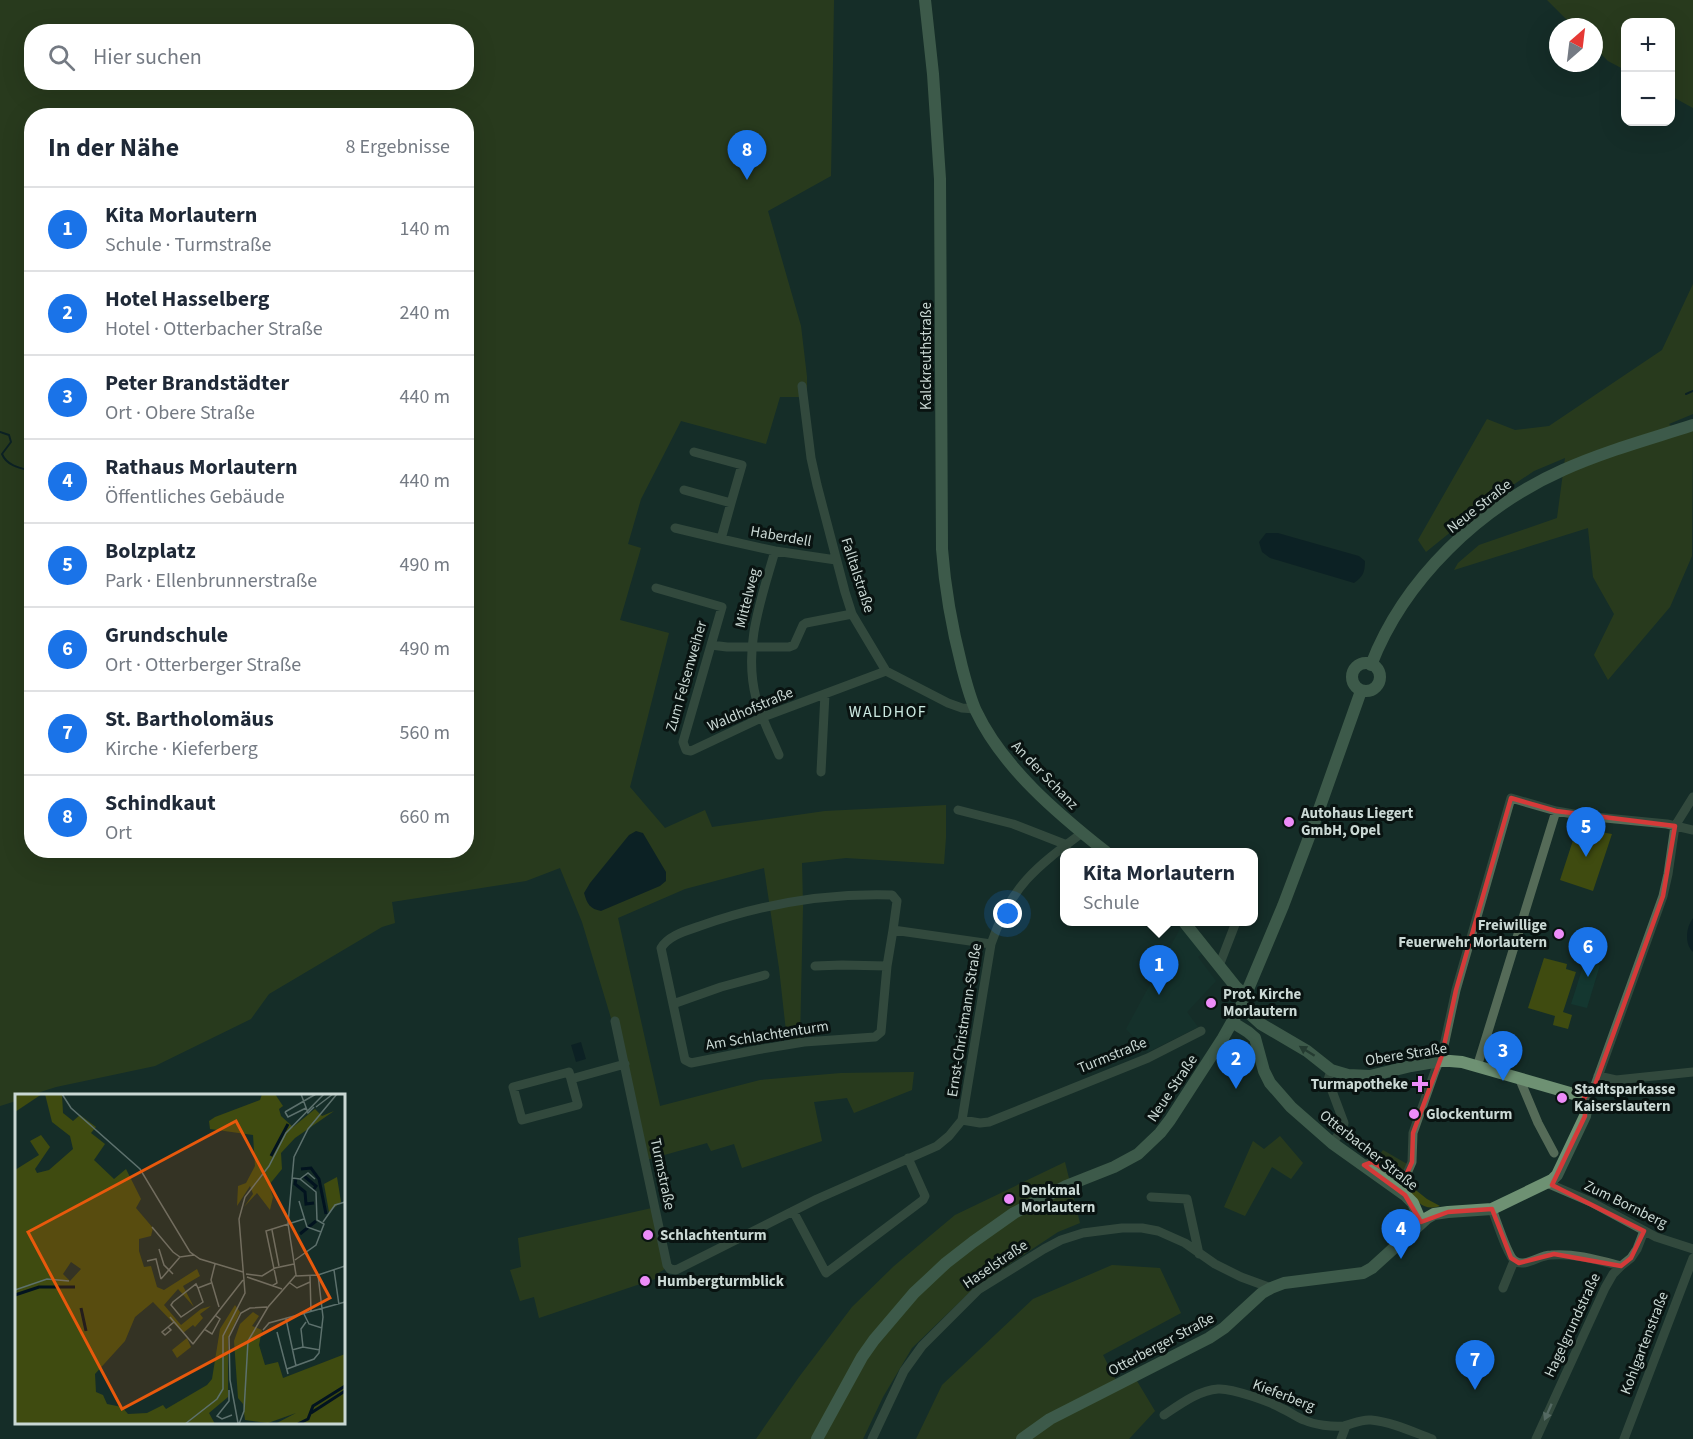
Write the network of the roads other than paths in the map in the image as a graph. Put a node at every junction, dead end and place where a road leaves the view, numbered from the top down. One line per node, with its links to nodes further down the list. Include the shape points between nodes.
1 (925, 0): 19 (street, Kalckreuthstraße, via 940,179 942,549 955,639)
2 (802, 386): 10 (street, Falltalstraße, via 811,458)
3 (1693, 424): 15 (street, Neue Straße, via 1562,470 1495,509 1426,573 1389,627)
4 (694, 452): 6 (street, via 742,465)
5 (684, 490): 6 (street)
6 (731, 503): 8 (street)
7 (675, 528): 8 (street, Haberdell)
8 (721, 539): 9 (street, Haberdell)
9 (775, 551): 10 (street, Haberdell); 14 (street, Mittelweg, via 753,628)
10 (836, 560): 12 (street, Falltalstraße)
11 (656, 588): 13 (street, Zum Felsenweiher, via 722,607)
12 (852, 614): 14 (street, via 806,623 789,647); 16 (street, Falltalstraße)
13 (711, 645): 14 (street); 21 (street, Zum Felsenweiher, via 683,742)
14 (752, 647): 20 (street, Mittelweg, via 751,668)
15 (1371, 665): 17 (street, Neue Straße, via 1380,675 1379,684 1373,690); 17 (street, Neue Straße, via 1359,665 1353,672 1353,684)
16 (886, 671): 18 (street, Waldhofstraße); 19 (street, via 948,703)
17 (1361, 691): 42 (street, Neue Straße)
18 (825, 694): 20 (street, Waldhofstraße); 23 (street)
19 (975, 708): 29 (street, An der Schanz, via 1004,755)
20 (763, 717): 21 (street, Waldhofstraße); 22 (street, Mittelweg)
21 (686, 750)
22 (779, 755)
23 (821, 772)
24 (1693, 797): 27 (street, Otterberger Straße)
25 (958, 810): 30 (street, via 1013,824)
26 (1556, 812): 27 (street); 49 (street, via 1511,798 1456,990); 51 (street)
27 (1675, 826): 28 (street); 54 (street, Otterberger Straße, via 1663,896)
28 (1693, 830)
29 (1082, 833): 30 (street, Ernst-Christmann-Straße); 32 (street, An der Schanz)
30 (1067, 845): 31 (street, Ernst-Christmann-Straße)
31 (1063, 848)
32 (1101, 848)
33 (1060, 850): 37 (street, Ernst-Christmann-Straße, via 1015,892)
34 (1188, 926): 40 (street)
35 (1234, 926): 40 (street)
36 (893, 930): 37 (street); 39 (street, Am Schlachtenturm); 43 (street, Am Schlachtenturm, via 897,901 892,895 861,894 778,903 713,921 665,941 661,948)
37 (991, 944): 58 (street, Ernst-Christmann-Straße)
38 (814, 966): 39 (street)
39 (887, 966): 43 (street, Am Schlachtenturm, via 880,1032 875,1037 804,1042 692,1063 685,1060)
40 (1219, 966): 42 (street)
41 (765, 975): 43 (street)
42 (1244, 1001): 45 (street, Neue Straße); 46 (street, Obere Straße)
43 (672, 1004)
44 (615, 1021): 50 (street, Turmstraße)
45 (1232, 1022): 48 (street); 78 (street, Neue Straße, via 1170,1120 1138,1154 1014,1213 955,1256 914,1293 862,1357)
46 (1261, 1024): 48 (street); 52 (street, Obere Straße, one-way to 46)
47 (1202, 1031): 58 (street, Turmstraße, via 1148,1058 989,1122)
48 (1252, 1035): 59 (street, Otterbacher Straße, via 1270,1083)
49 (1440, 1061): 51 (street, Obere Straße); 52 (street, Obere Straße, via 1370,1076); 62 (street, via 1413,1133 1412,1162 1407,1176 1399,1177 1372,1162)
50 (625, 1064): 55 (street); 66 (street, Turmstraße, via 668,1273)
51 (1477, 1067): 56 (street, Obere Straße)
52 (1331, 1070): 59 (street, via 1328,1080 1344,1123)
53 (1693, 1072): 54 (street, via 1616,1080)
54 (1598, 1076): 57 (street, Otterberger Straße)
55 (571, 1079): 55 (street, via 569,1072 513,1087 522,1120 578,1105)
56 (1520, 1080): 57 (street, Obere Straße); 60 (street)
57 (1583, 1099): 63 (street, Otterberger Straße, via 1585,1116 1557,1175)
58 (962, 1120): 61 (street, Turmstraße, via 937,1146)
59 (1332, 1143): 62 (street, Otterbacher Straße)
60 (1554, 1153)
61 (908, 1158): 66 (street, Turmstraße); 66 (street, via 925,1196 923,1200 826,1273)
62 (1364, 1166): 67 (street, Otterbacher Straße, via 1405,1195)
63 (1547, 1183): 65 (street, Otterberger Straße); 68 (street, Zum Bornberg)
64 (1151, 1197): 70 (street, via 1187,1199)
65 (1492, 1209): 67 (street, Otterberger Straße, via 1434,1214); 72 (street)
66 (793, 1211)
67 (1421, 1222): 74 (street, Otterberger Straße, via 1363,1273)
68 (1644, 1231): 69 (street, Zum Bornberg); 73 (street, Hagelgrundstraße, via 1637,1249)
69 (1693, 1249)
70 (1199, 1254): 74 (street, Haselstraße, via 1240,1277); 79 (street, Haselstraße, via 1170,1235 1142,1228 1083,1233 1044,1249 978,1290 922,1346 904,1371)
71 (1693, 1258): 84 (street, Kohlgartenstraße)
72 (1514, 1261): 73 (street, via 1524,1263 1554,1254); 75 (street)
73 (1621, 1266): 83 (street, Hagelgrundstraße, one-way to 83, via 1598,1300)
74 (1271, 1288): 80 (street, Otterberger Straße, via 1209,1338 1050,1419)
75 (1503, 1288)
76 (1164, 1415): 77 (street, Kieferberg, via 1209,1390 1224,1389 1275,1405 1305,1420)
77 (1346, 1426): 81 (street); 82 (street, Kieferberg, via 1370,1419)
78 (817, 1439)
79 (872, 1439)
80 (1022, 1439)
81 (1341, 1439)
82 (1432, 1439)
83 (1536, 1439)
84 (1624, 1439)

